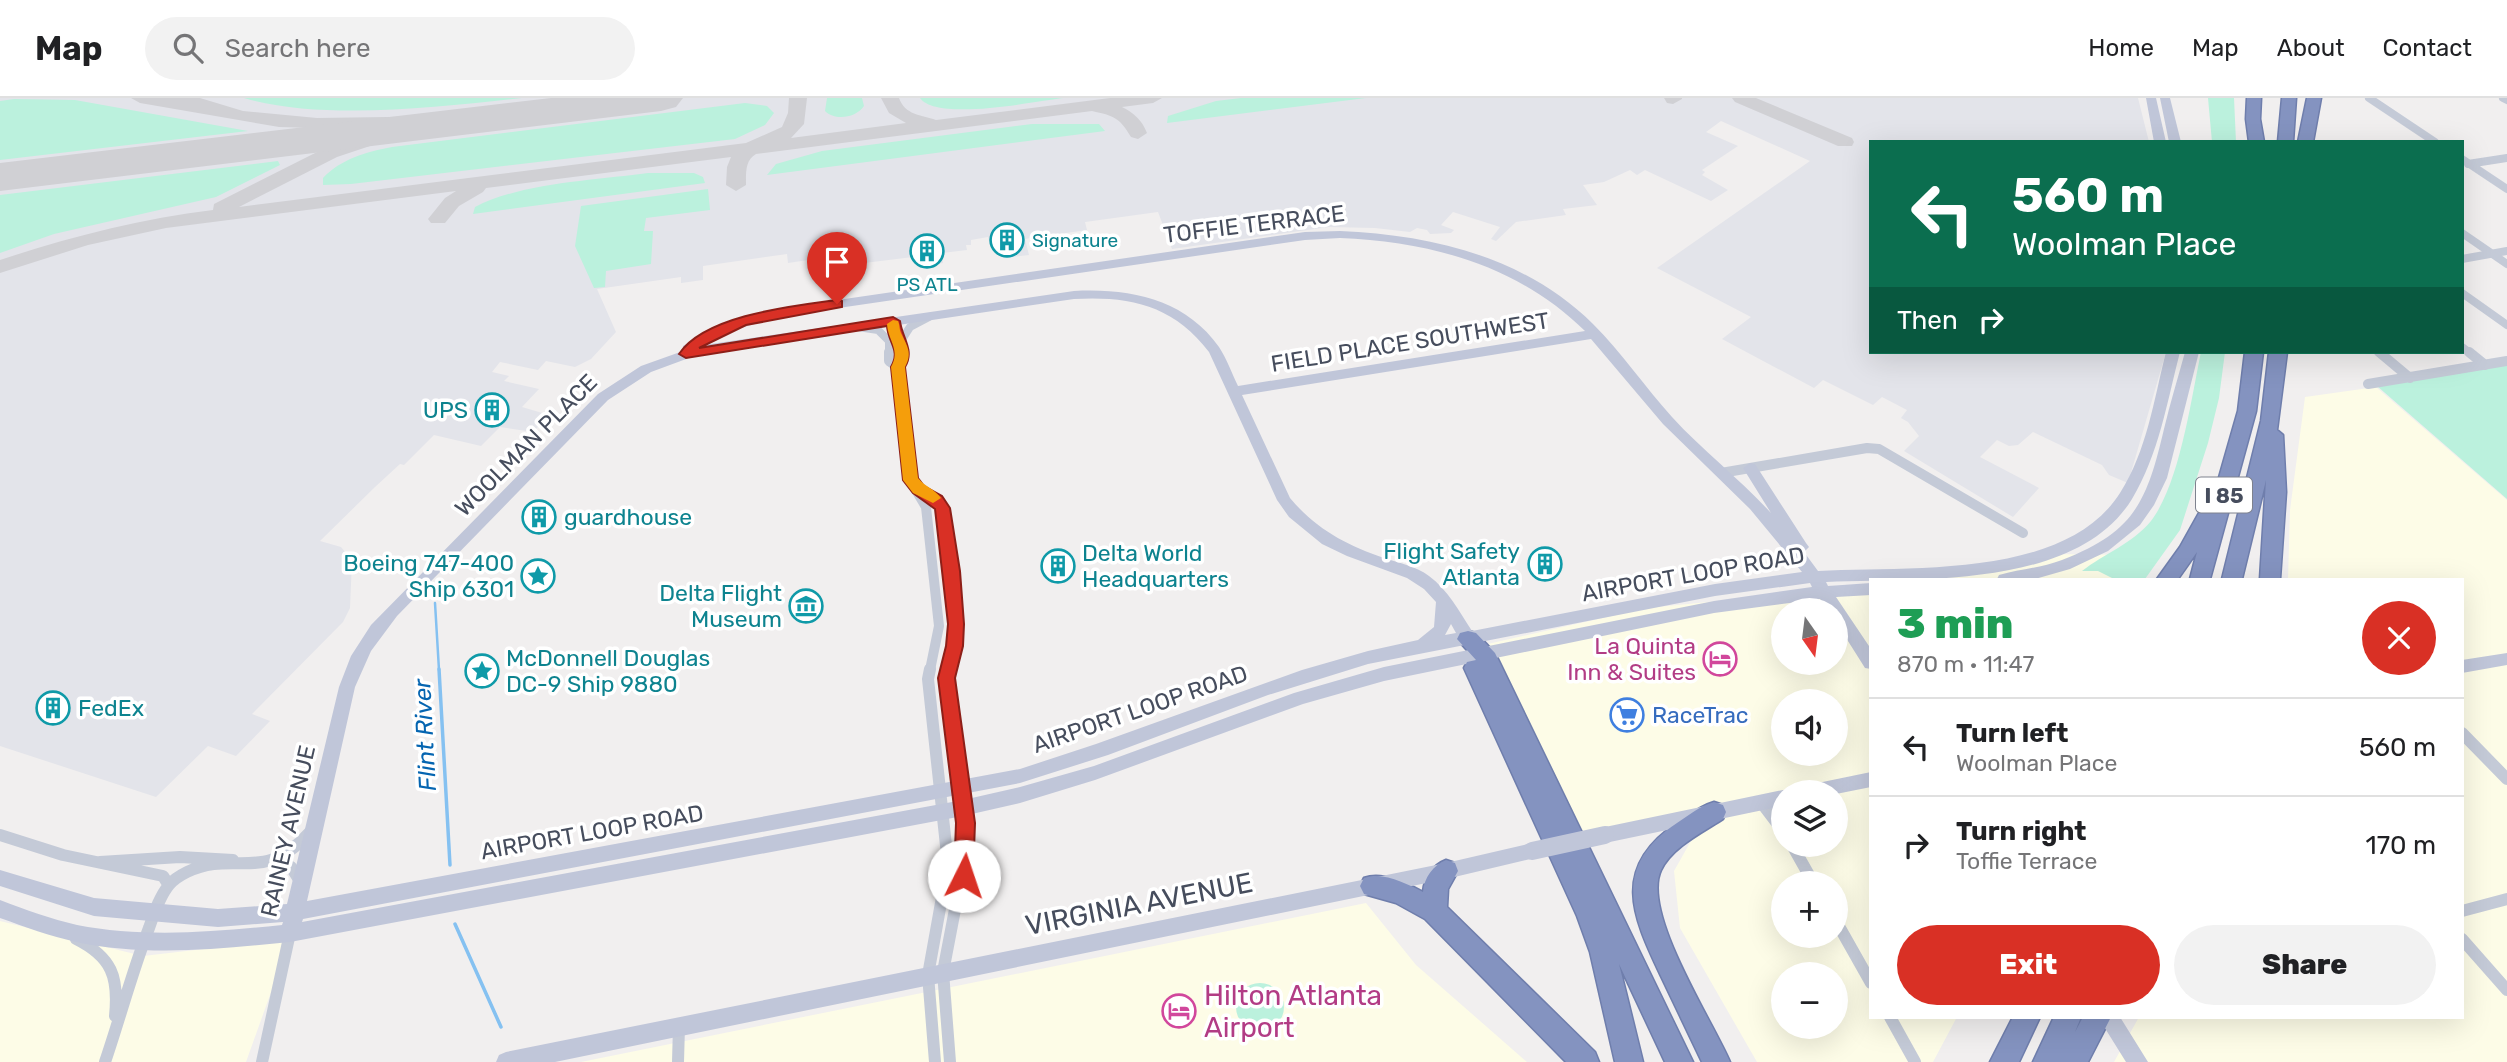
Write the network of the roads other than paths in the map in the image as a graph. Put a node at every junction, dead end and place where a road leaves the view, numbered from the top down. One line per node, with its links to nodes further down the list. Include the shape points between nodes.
1 (2151, 98): 8 (main road)
2 (2165, 98): 9 (main road)
3 (2254, 98): 10 (highway)
4 (2267, 98): 11 (highway)
5 (2289, 98): 12 (highway)
6 (2314, 98): 13 (highway)
7 (2369, 98): 14 (street)
8 (2160, 140)
9 (2175, 140)
10 (2258, 140)
11 (2259, 140)
12 (2285, 140)
13 (2305, 140)
14 (2432, 140)
15 (2507, 158): 16 (street)
16 (2464, 163): 17 (street)
17 (2507, 189)
18 (2464, 234): 20 (street)
19 (2507, 251): 20 (street)
20 (2492, 254): 21 (street); 22 (street)
21 (2464, 259)
22 (2507, 264)
23 (2464, 294): 25 (street)
24 (932, 316): 27 (main road, WOOLMAN PLACE); 27 (street); 39 (main road, WOOLMAN PLACE, via 1090,293 1145,300 1177,312 1200,330 1216,351)
25 (2507, 325)
26 (1590, 330): 29 (main road, TOFFIE TERRACE, via 1544,292 1469,255 1402,238 1326,234 776,313 720,330 691,346); 39 (main road, FIELD PLACE SOUTHWEST); 43 (main road, TOFFIE TERRACE, via 1661,414)
27 (894, 335): 29 (main road, WOOLMAN PLACE, via 855,327); 44 (street, via 889,361 898,367 910,480)
28 (2464, 349): 36 (street)
29 (686, 354): 56 (main road, WOOLMAN PLACE, via 646,369 603,397)
30 (2171, 354): 47 (main road, AIRPORT LOOP ROAD, via 2139,475 2113,516 2091,533 2064,548 2005,564)
31 (2191, 354): 48 (main road, via 2158,481 2131,526 2079,560)
32 (2254, 354): 40 (highway, I 85)
33 (2278, 354): 41 (highway, I 85)
34 (2381, 354): 37 (street)
35 (2507, 360): 36 (street)
36 (2485, 365): 37 (street)
37 (2410, 378): 38 (street)
38 (2368, 384)
39 (1230, 388): 55 (main road, WOOLMAN PLACE, via 1297,518 1332,544 1407,571)
40 (2248, 411): 49 (highway, via 2234,424 2217,494 2205,522); 50 (highway, I 85)
41 (2270, 421): 51 (highway, I 85); 52 (highway, via 2276,467)
42 (1750, 468): 43 (street); 45 (street, via 1879,449); 46 (main road, via 1802,546)
43 (1721, 473): 46 (main road, TOFFIE TERRACE)
44 (918, 490): 66 (street, via 942,508 952,571 956,624 946,678); 67 (street, via 926,507 938,614 937,646 928,679)
45 (2023, 533)
46 (1798, 556): 47 (main road, TOFFIE TERRACE)
47 (1814, 577): 54 (main road, TOFFIE TERRACE); 58 (main road, AIRPORT LOOP ROAD, via 1718,591)
48 (2010, 578)
49 (2167, 578)
50 (2200, 578)
51 (2232, 578)
52 (2270, 578)
53 (1869, 589): 54 (main road, AIRPORT LOOP ROAD)
54 (1824, 592): 58 (main road, AIRPORT LOOP ROAD); 60 (main road, TOFFIE TERRACE)
55 (1443, 600): 57 (main road, via 1440,634); 58 (main road)
56 (384, 620): 74 (main road, RAINEY AVENUE, via 350,677)
57 (1419, 647): 58 (main road, AIRPORT LOOP ROAD); 66 (main road, AIRPORT LOOP ROAD, via 1308,675 1075,760)
58 (1474, 650): 70 (main road, AIRPORT LOOP ROAD, via 1338,686 1098,772); 112 (highway, via 1604,952); 113 (highway)
59 (2507, 659): 61 (main road)
60 (1869, 660)
61 (2464, 667)
62 (2464, 735): 64 (street)
63 (1869, 779): 65 (main road)
64 (2507, 779)
65 (1848, 784)
66 (960, 789): 67 (main road, AIRPORT LOOP ROAD); 70 (street)
67 (940, 793): 71 (street); 86 (main road, AIRPORT LOOP ROAD)
68 (1771, 800): 69 (main road, VIRGINIA AVENUE)
69 (1762, 802): 72 (main road, VIRGINIA AVENUE); 73 (street)
70 (963, 808): 71 (main road, AIRPORT LOOP ROAD); 94 (street, via 964,876)
71 (943, 812): 90 (main road, AIRPORT LOOP ROAD); 94 (street, via 948,864)
72 (1714, 812): 78 (main road, VIRGINIA AVENUE, bridge); 114 (highway, via 1666,844 1647,869 1643,889 1653,932)
73 (1771, 814)
74 (315, 825): 77 (street, via 295,850); 82 (main road, RAINEY AVENUE)
75 (0, 835): 76 (street)
76 (100, 862): 77 (street, via 180,857); 80 (street, via 163,876)
77 (276, 862): 80 (street, via 194,868); 82 (street, via 298,873)
78 (1446, 871): 81 (main road, VIRGINIA AVENUE); 87 (highway, via 1436,886)
79 (0, 878): 88 (main road, AIRPORT LOOP ROAD, via 94,907)
80 (169, 884): 88 (street)
81 (1373, 886): 87 (highway, via 1401,893); 94 (main road, VIRGINIA AVENUE)
82 (301, 887): 86 (main road, RAINEY AVENUE)
83 (2507, 899): 85 (street)
84 (0, 909): 89 (main road, AIRPORT LOOP ROAD)
85 (2464, 910)
86 (296, 912): 88 (main road, AIRPORT LOOP ROAD, via 218,918); 90 (main road, RAINEY AVENUE)
87 (1434, 912): 111 (highway)
88 (153, 914): 91 (street)
89 (51, 927): 91 (main road, AIRPORT LOOP ROAD); 103 (street, AIRPORT LOOP ROAD, via 91,946 111,966 118,995)
90 (290, 933): 91 (main road, AIRPORT LOOP ROAD, via 230,940); 106 (street, RAINEY AVENUE)
91 (145, 941): 103 (street)
92 (2464, 941): 96 (street)
93 (1848, 943): 95 (street)
94 (936, 974): 102 (main road, VIRGINIA AVENUE); 109 (street); 110 (street)
95 (1869, 980)
96 (2507, 990)
97 (1891, 1019): 115 (street)
98 (2026, 1019): 116 (highway)
99 (2067, 1019): 117 (highway)
100 (2097, 1019): 118 (highway)
101 (2109, 1019): 104 (main road)
102 (679, 1026): 107 (main road, VIRGINIA AVENUE); 108 (street)
103 (113, 1040): 105 (street)
104 (2133, 1054)
105 (105, 1062)
106 (262, 1062)
107 (506, 1062)
108 (677, 1062)
109 (935, 1062)
110 (950, 1062)
111 (1585, 1062)
112 (1629, 1062)
113 (1679, 1062)
114 (1716, 1062)
115 (1915, 1062)
116 (2004, 1062)
117 (2047, 1062)
118 (2073, 1062)

